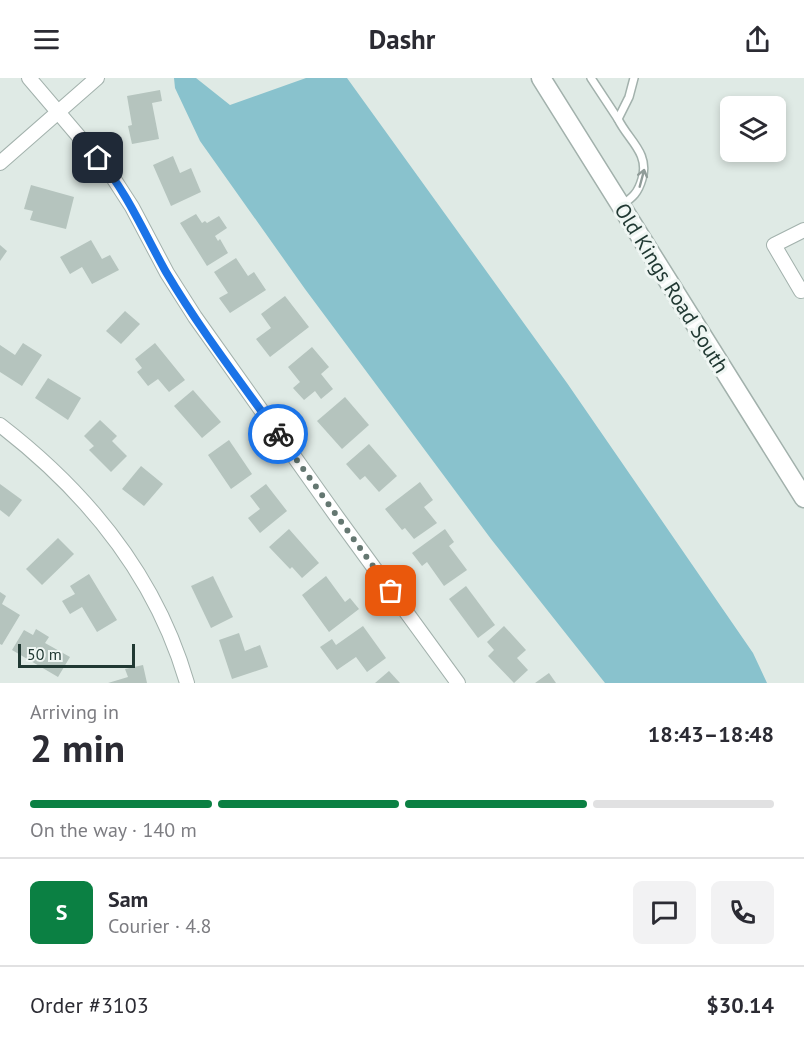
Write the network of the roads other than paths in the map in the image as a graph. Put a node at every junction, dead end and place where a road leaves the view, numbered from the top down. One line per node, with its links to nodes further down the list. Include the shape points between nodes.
1 (29, 78): 6 (street)
2 (97, 78): 6 (street)
3 (541, 78): 9 (street, Old Kings Road South)
4 (591, 78): 7 (lane)
5 (634, 78): 7 (lane)
6 (59, 112): 8 (street); 15 (street, via 111,173 195,317)
7 (618, 118): 9 (lane, one-way to 7, via 637,194 645,164)
8 (0, 163)
9 (621, 206): 13 (street, Old Kings Road South)
10 (804, 230): 11 (street, via 774,245 801,291)
11 (804, 290)
12 (0, 425): 14 (street, via 37,453 107,528 158,610)
13 (804, 498)
14 (187, 683)
15 (458, 683)

